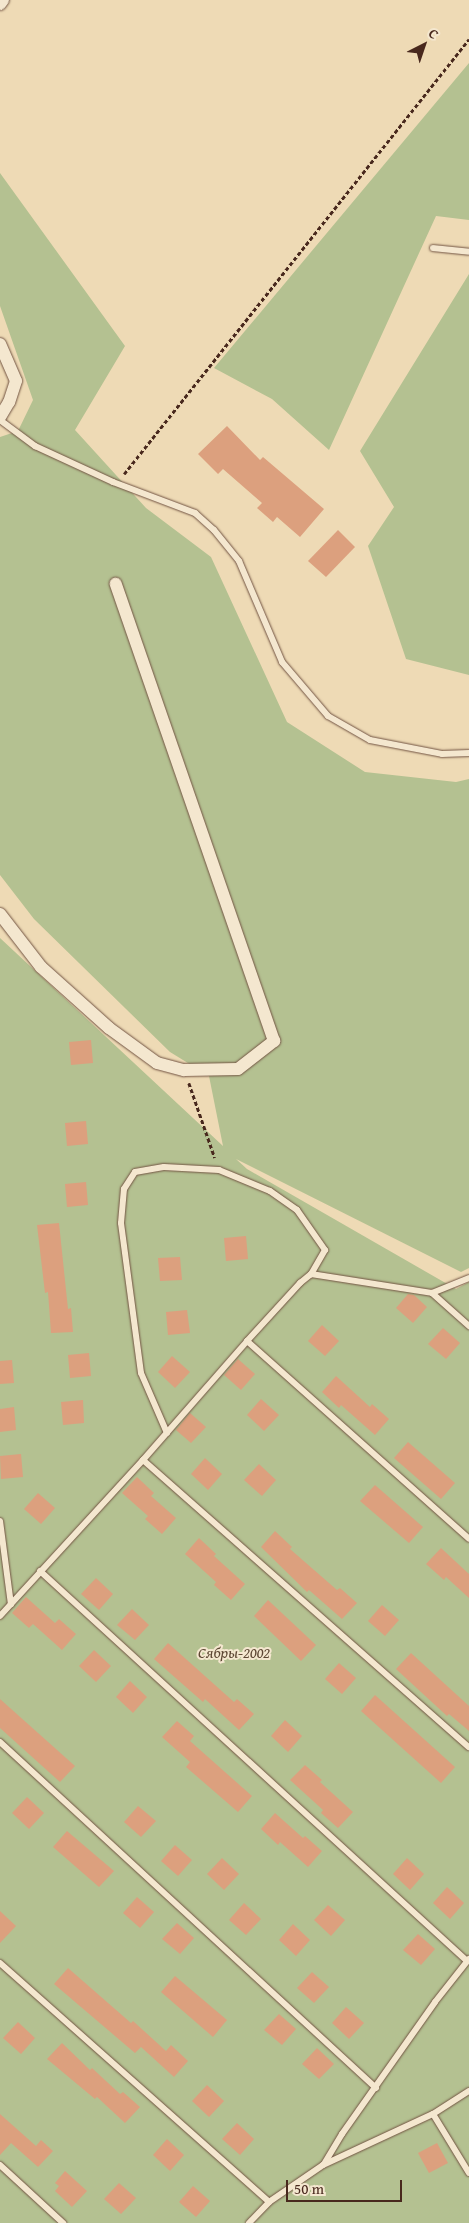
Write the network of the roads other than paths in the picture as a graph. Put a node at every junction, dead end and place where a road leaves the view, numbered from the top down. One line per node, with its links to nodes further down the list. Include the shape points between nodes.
1 (3, 0): 2 (street)
2 (0, 4)
3 (433, 248): 4 (lane)
4 (469, 252)
5 (0, 344): 6 (street, via 16,381)
6 (0, 419): 8 (lane, via 35,446 195,513 214,530 239,561 282,662 328,716 370,740 442,754)
7 (116, 584): 9 (street, via 274,1041 238,1069 184,1070 158,1063 109,1028 41,967)
8 (469, 753)
9 (0, 914)
10 (311, 1274): 12 (lane); 14 (lane); 15 (lane, via 325,1250 298,1210 270,1191 219,1170 164,1167 135,1172 124,1189 121,1223 141,1374)
11 (469, 1278): 12 (lane)
12 (432, 1293): 13 (lane)
13 (469, 1326)
14 (247, 1341): 15 (lane); 18 (lane)
15 (167, 1433): 16 (lane)
16 (143, 1460): 19 (lane); 23 (lane)
17 (0, 1521): 20 (lane)
18 (469, 1539)
19 (40, 1571): 20 (lane); 24 (lane)
20 (11, 1604): 21 (lane)
21 (0, 1616)
22 (0, 1742): 26 (lane)
23 (469, 1747)
24 (468, 1960): 26 (lane)
25 (0, 1963): 32 (lane)
26 (376, 2088): 30 (lane)
27 (469, 2091): 28 (lane)
28 (433, 2114): 30 (lane); 31 (lane)
29 (0, 2165): 33 (lane)
30 (323, 2165): 32 (lane)
31 (469, 2173)
32 (269, 2202): 34 (lane)
33 (63, 2223)
34 (249, 2223)

